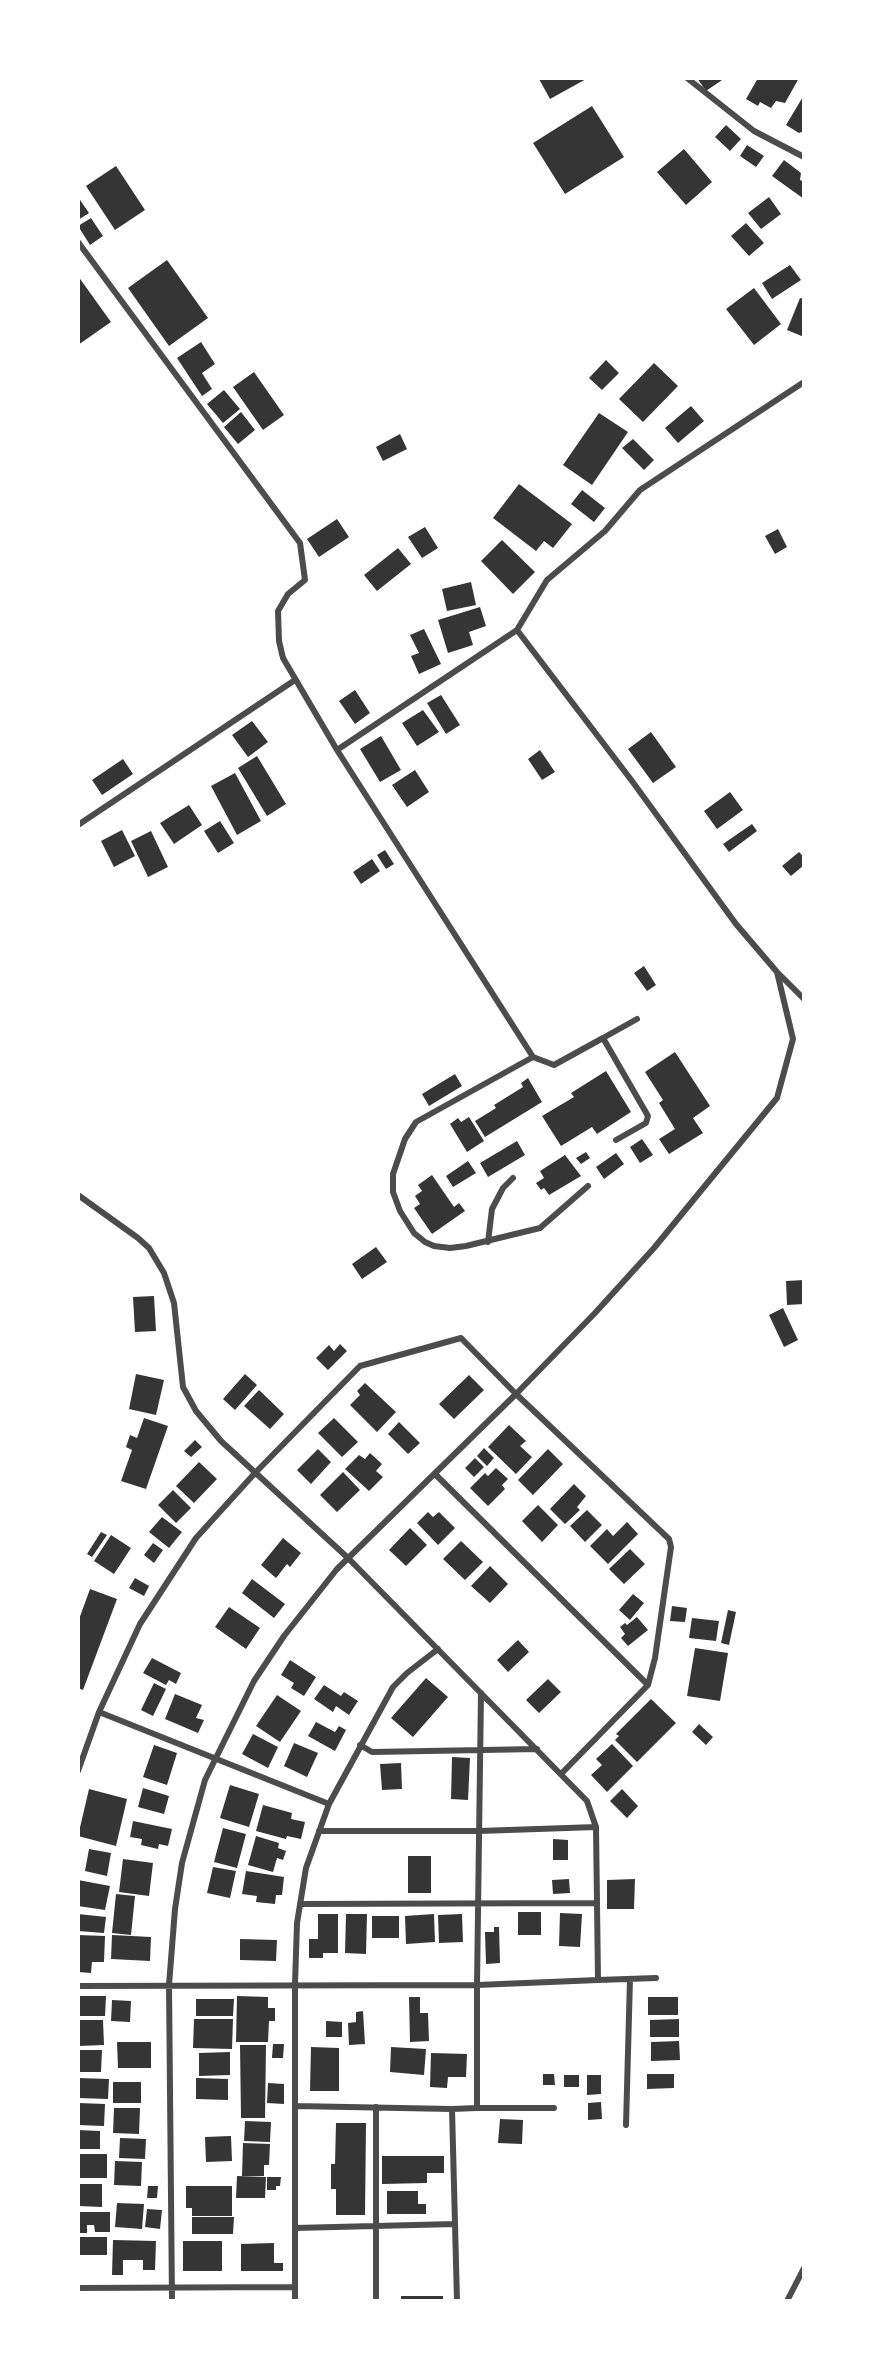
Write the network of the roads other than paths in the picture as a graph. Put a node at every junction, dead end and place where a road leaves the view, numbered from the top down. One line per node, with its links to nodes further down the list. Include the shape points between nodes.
1 (687, 78): 2 (street, via 754,131)
2 (804, 158)
3 (78, 242): 6 (street, via 300,543 305,579 282,601 277,619 283,658)
4 (804, 382): 5 (street, via 640,490 605,531 547,580)
5 (517, 630): 7 (street); 9 (street, via 736,924)
6 (295, 680): 7 (street); 8 (street)
7 (337, 750): 13 (street)
8 (78, 825)
9 (777, 972): 10 (street); 19 (street, via 793,1039 777,1098 654,1248)
10 (804, 999)
11 (637, 1019): 12 (street)
12 (603, 1038): 13 (street, via 554,1065); 14 (street, via 648,1116 646,1123)
13 (533, 1057): 18 (street, via 416,1122 397,1159 393,1192 414,1233 434,1246 450,1248)
14 (616, 1140)
15 (513, 1178): 18 (street, via 492,1209)
16 (588, 1186): 18 (street, via 540,1228)
17 (78, 1195): 20 (street, via 149,1248 164,1273 174,1303 183,1387 221,1441)
18 (488, 1242)
19 (516, 1394): 20 (street, via 462,1338 360,1366); 21 (street); 24 (street, via 669,1539 671,1547)
20 (255, 1473): 22 (street); 26 (street, via 190,1548 140,1624)
21 (435, 1474): 22 (street); 24 (street)
22 (348, 1558): 23 (street); 30 (street, via 311,1600 254,1681)
23 (438, 1649): 25 (street); 27 (street, via 393,1687)
24 (648, 1685): 32 (street)
25 (481, 1693): 28 (street); 29 (street)
26 (99, 1712): 30 (street); 31 (street)
27 (360, 1745): 29 (street, via 372,1752); 33 (street)
28 (537, 1749): 29 (street); 32 (street)
29 (480, 1750): 36 (street)
30 (216, 1758): 33 (street); 44 (street, via 205,1780 182,1863)
31 (78, 1771)
32 (562, 1773): 34 (street, via 587,1801)
33 (329, 1804): 35 (street)
34 (596, 1827): 36 (street); 39 (street)
35 (319, 1831): 36 (street); 37 (street, via 306,1868)
36 (479, 1831): 38 (street)
37 (300, 1904): 38 (street); 43 (street)
38 (478, 1904): 39 (street); 45 (street)
39 (597, 1904): 42 (street)
40 (656, 1978): 41 (street)
41 (630, 1979): 42 (street); 52 (street)
42 (598, 1980): 45 (street)
43 (295, 1984): 44 (street); 45 (street); 47 (street)
44 (169, 1985): 46 (street); 57 (street)
45 (477, 1985): 49 (street)
46 (78, 1986)
47 (295, 2106): 48 (street); 55 (street)
48 (376, 2107): 51 (street); 54 (street)
49 (477, 2108): 50 (street); 51 (street)
50 (554, 2108)
51 (452, 2109): 53 (street)
52 (626, 2125)
53 (455, 2224): 54 (street); 63 (street)
54 (375, 2225): 55 (street); 62 (street)
55 (295, 2228): 58 (street)
56 (804, 2268): 64 (street)
57 (172, 2287): 58 (street); 59 (street); 60 (street)
58 (295, 2287): 61 (street)
59 (78, 2288)
60 (172, 2301)
61 (295, 2301)
62 (376, 2301)
63 (457, 2301)
64 (787, 2301)

